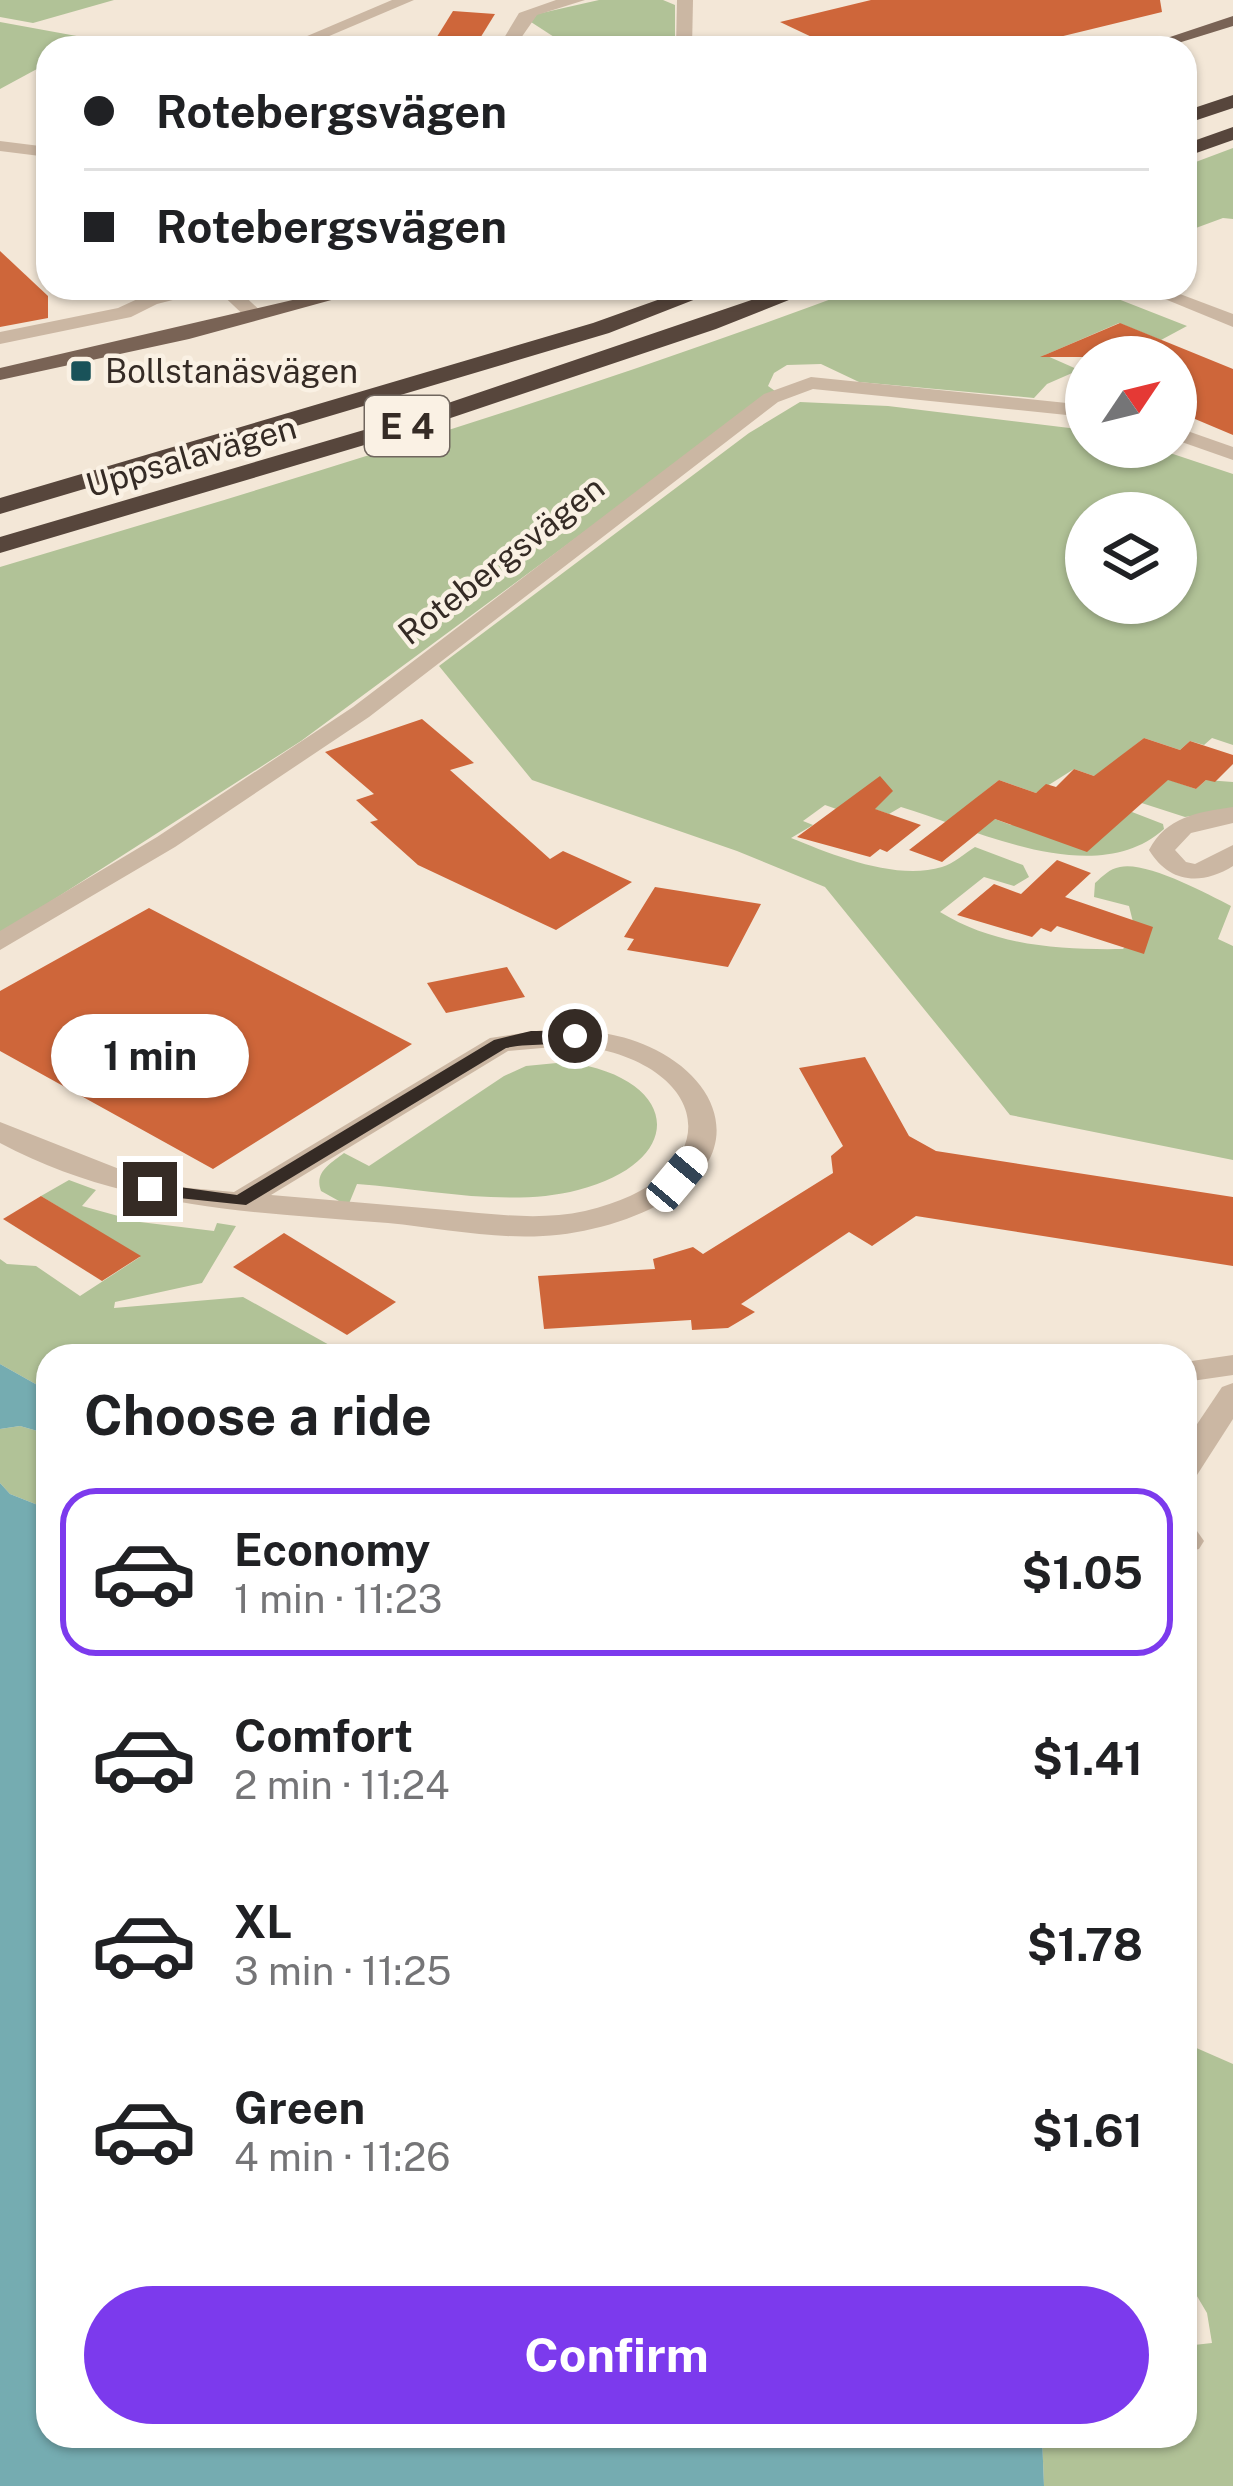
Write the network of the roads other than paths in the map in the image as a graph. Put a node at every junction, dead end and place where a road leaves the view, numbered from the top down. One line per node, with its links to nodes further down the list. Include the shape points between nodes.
1 (355, 0): 6 (street)
2 (406, 0): 7 (street)
3 (577, 0): 8 (street, via 523,16)
4 (685, 0): 9 (street)
5 (1233, 21): 10 (main road)
6 (300, 36)
7 (317, 36)
8 (510, 36)
9 (684, 36)
10 (1184, 36)
11 (1233, 101): 12 (highway)
12 (1197, 114)
13 (1233, 133): 15 (highway)
14 (0, 146): 16 (street)
15 (1197, 146)
16 (36, 150)
17 (151, 300): 25 (street, via 124,313)
18 (238, 300): 23 (street)
19 (321, 300): 23 (main road)
20 (678, 300): 30 (highway, Uppsalavägen / E 4)
21 (774, 300): 31 (highway, Uppsalavägen / E 4, via 475,405)
22 (1178, 300): 24 (street)
23 (257, 317): 26 (main road)
24 (1233, 321)
25 (0, 338)
26 (0, 374)
27 (1065, 409): 34 (street, Rotebergsvägen, via 811,383 771,398 361,712)
28 (1197, 441): 29 (street)
29 (1233, 454)
30 (0, 506)
31 (0, 544)
32 (1233, 815): 33 (street, via 1185,826 1162,850 1173,865 1195,873)
33 (1233, 853)
34 (0, 942)
35 (0, 1131): 36 (street, via 122,1183)
36 (240, 1201): 36 (street, via 580,1224 677,1179 706,1130 684,1084 636,1052 603,1040 531,1036 500,1044)
37 (1233, 1365): 38 (street)
38 (1197, 1370)
39 (1233, 1394): 40 (street)
40 (1197, 1449)

